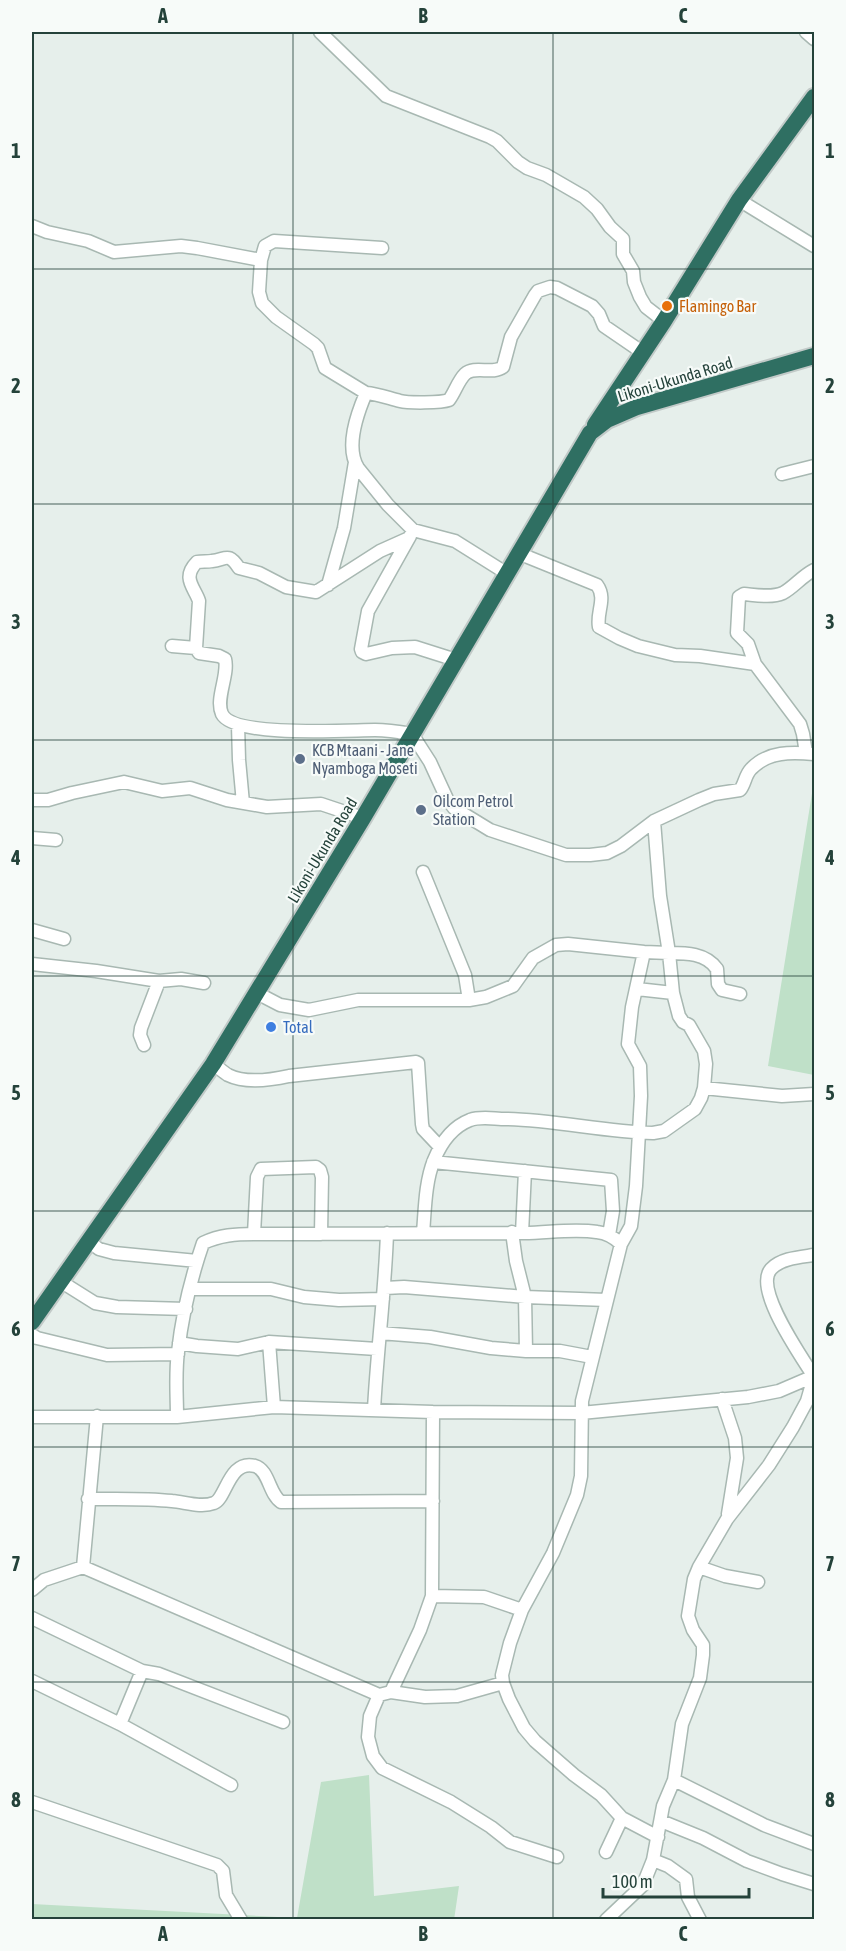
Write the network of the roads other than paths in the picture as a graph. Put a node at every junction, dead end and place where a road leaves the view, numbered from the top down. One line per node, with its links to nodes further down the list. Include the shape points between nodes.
1 (320, 32): 10 (street, via 386,96 490,137 518,162 564,184 593,204 623,239 623,254 646,307)
2 (806, 32): 3 (street)
3 (814, 39)
4 (814, 96): 5 (highway)
5 (739, 200): 7 (street); 10 (highway)
6 (32, 226): 9 (street, via 114,252 181,246)
7 (814, 246)
8 (382, 248): 9 (street, via 274,241 265,246)
9 (261, 260): 14 (street, via 262,303 318,348 325,368)
10 (664, 321): 11 (highway)
11 (642, 352): 13 (highway); 14 (street, via 604,326 592,306 557,288 544,288 535,295 511,337 500,369 465,374 444,402 402,401)
12 (814, 356): 15 (highway, Likoni-Ukunda Road)
13 (622, 383): 15 (highway, via 618,395 622,404); 16 (highway)
14 (366, 393): 17 (street, via 354,429)
15 (645, 405): 16 (highway, Likoni-Ukunda Road, via 622,412)
16 (590, 433): 21 (highway, Likoni-Ukunda Road)
17 (355, 462): 20 (street); 24 (street, via 344,528)
18 (814, 466): 19 (street)
19 (782, 474)
20 (411, 534): 23 (street, via 455,541); 24 (street); 27 (street, via 368,611 362,652 415,647)
21 (518, 553): 23 (highway, Likoni-Ukunda Road); 28 (street, via 597,585 602,596 599,627 629,644 675,655)
22 (814, 570): 28 (street, via 778,595 739,597 737,633 748,644)
23 (506, 573): 27 (highway, Likoni-Ukunda Road)
24 (328, 585): 26 (street, via 319,592 309,592 277,584 259,573 239,568 226,558 196,562 190,582 199,601)
25 (172, 646): 26 (street)
26 (196, 648): 29 (street, via 199,653 227,661 222,714)
27 (456, 660): 30 (highway, Likoni-Ukunda Road)
28 (755, 664): 31 (street, via 800,724)
29 (238, 724): 30 (street, via 272,730 378,730); 33 (street)
30 (412, 734): 34 (highway, Likoni-Ukunda Road); 35 (street, via 450,805 490,830 566,855 590,855 621,846)
31 (810, 753): 35 (street, via 767,758 752,768 740,790 714,794)
32 (32, 800): 33 (street, via 48,800 124,782 162,791 190,788)
33 (243, 804): 34 (street, via 321,804)
34 (363, 818): 47 (highway, Likoni-Ukunda Road)
35 (654, 822): 42 (street)
36 (32, 838): 37 (street)
37 (56, 840)
38 (423, 872): 50 (street, via 465,975)
39 (32, 930): 40 (street)
40 (64, 939)
41 (644, 952): 42 (street); 46 (street); 50 (street, via 556,945 533,958 513,986)
42 (669, 953): 48 (street); 49 (street, via 696,954 706,959 717,969 722,990)
43 (32, 964): 44 (street)
44 (159, 981): 45 (street); 51 (street, via 141,1028)
45 (204, 983)
46 (637, 989): 48 (street); 55 (street, via 628,1044 640,1066)
47 (255, 992): 50 (street, via 280,1005 309,1010 358,1000); 52 (highway, Likoni-Ukunda Road)
48 (673, 993): 53 (street, via 681,1019 689,1024 704,1052)
49 (740, 994)
50 (469, 1000)
51 (144, 1045)
52 (213, 1064): 56 (street, via 229,1076 270,1080 416,1062 423,1129); 65 (highway, Likoni-Ukunda Road)
53 (705, 1088): 54 (street, via 782,1096); 55 (street, via 695,1109 672,1126 659,1132)
54 (814, 1094)
55 (638, 1132): 56 (street, via 526,1119 480,1118 455,1128); 66 (street, via 633,1209)
56 (440, 1147): 57 (street)
57 (433, 1162): 58 (street); 60 (street)
58 (525, 1171): 61 (street); 64 (street, via 611,1180 613,1211)
59 (387, 1233): 60 (street); 63 (street); 71 (street)
60 (423, 1233): 61 (street)
61 (517, 1233): 64 (street); 72 (street, via 516,1261)
62 (254, 1234): 63 (street); 63 (street, via 257,1177 261,1169 306,1167 316,1167 321,1174); 68 (street, via 231,1234 203,1243)
63 (321, 1234)
64 (609, 1234): 66 (street)
65 (88, 1241): 68 (street, via 99,1250 114,1253); 69 (highway, Likoni-Ukunda Road)
66 (621, 1244): 73 (street)
67 (814, 1255): 83 (street, via 778,1264 770,1269 766,1279 776,1315)
68 (197, 1261): 70 (street)
69 (60, 1281): 74 (street, via 95,1303); 75 (highway, Likoni-Ukunda Road)
70 (190, 1289): 71 (street, via 271,1289 339,1300); 74 (street)
71 (384, 1293): 72 (street, via 404,1287); 76 (street)
72 (525, 1297): 73 (street); 81 (street)
73 (607, 1300): 82 (street)
74 (186, 1309): 79 (street)
75 (32, 1322)
76 (380, 1334): 80 (street); 81 (street)
77 (32, 1335): 79 (street, via 107,1355)
78 (269, 1342): 79 (street, via 238,1348); 80 (street); 85 (street)
79 (178, 1348): 91 (street)
80 (377, 1349): 86 (street)
81 (526, 1351): 82 (street, via 560,1351)
82 (592, 1357): 88 (street)
83 (814, 1377): 84 (street, via 779,1391); 94 (street, via 793,1427)
84 (722, 1399): 88 (street); 94 (street, via 737,1458)
85 (274, 1407): 86 (street); 91 (street)
86 (374, 1410): 87 (street)
87 (433, 1412): 88 (street); 93 (street)
88 (581, 1413): 100 (street, via 581,1476 577,1495 556,1546)
89 (97, 1416): 90 (street); 91 (street); 92 (street)
90 (32, 1417)
91 (177, 1417)
92 (88, 1499): 93 (street, via 213,1504 221,1497 230,1476 251,1465 262,1472 276,1498 288,1503); 95 (street)
93 (432, 1501): 99 (street)
94 (727, 1519): 96 (street)
95 (83, 1567): 98 (street, via 44,1581); 105 (street)
96 (699, 1567): 97 (street); 108 (street, via 688,1616 703,1644 703,1655 700,1678 682,1724)
97 (758, 1582)
98 (32, 1590)
99 (432, 1596): 100 (street, via 484,1597); 105 (street, via 420,1630)
100 (522, 1610): 104 (street, via 504,1662)
101 (32, 1618): 102 (street)
102 (142, 1671): 106 (street); 107 (street)
103 (32, 1681): 107 (street)
104 (503, 1683): 105 (street, via 457,1696); 111 (street, via 524,1728 535,1741 601,1795)
105 (385, 1693): 116 (street, via 370,1716 368,1737 373,1756 382,1768 451,1802 510,1842)
106 (284, 1722)
107 (120, 1724): 109 (street)
108 (674, 1780): 112 (street); 114 (street, via 764,1825)
109 (231, 1785)
110 (32, 1802): 119 (street, via 217,1865 223,1871 226,1895)
111 (622, 1818): 113 (street); 115 (street)
112 (661, 1821): 113 (street); 118 (street, via 747,1861)
113 (658, 1837): 117 (street)
114 (814, 1844)
115 (606, 1852)
116 (556, 1857)
117 (653, 1860): 120 (street, via 643,1885); 121 (street, via 686,1879 688,1897)
118 (814, 1884)
119 (242, 1920)
120 (606, 1920)
121 (700, 1920)

